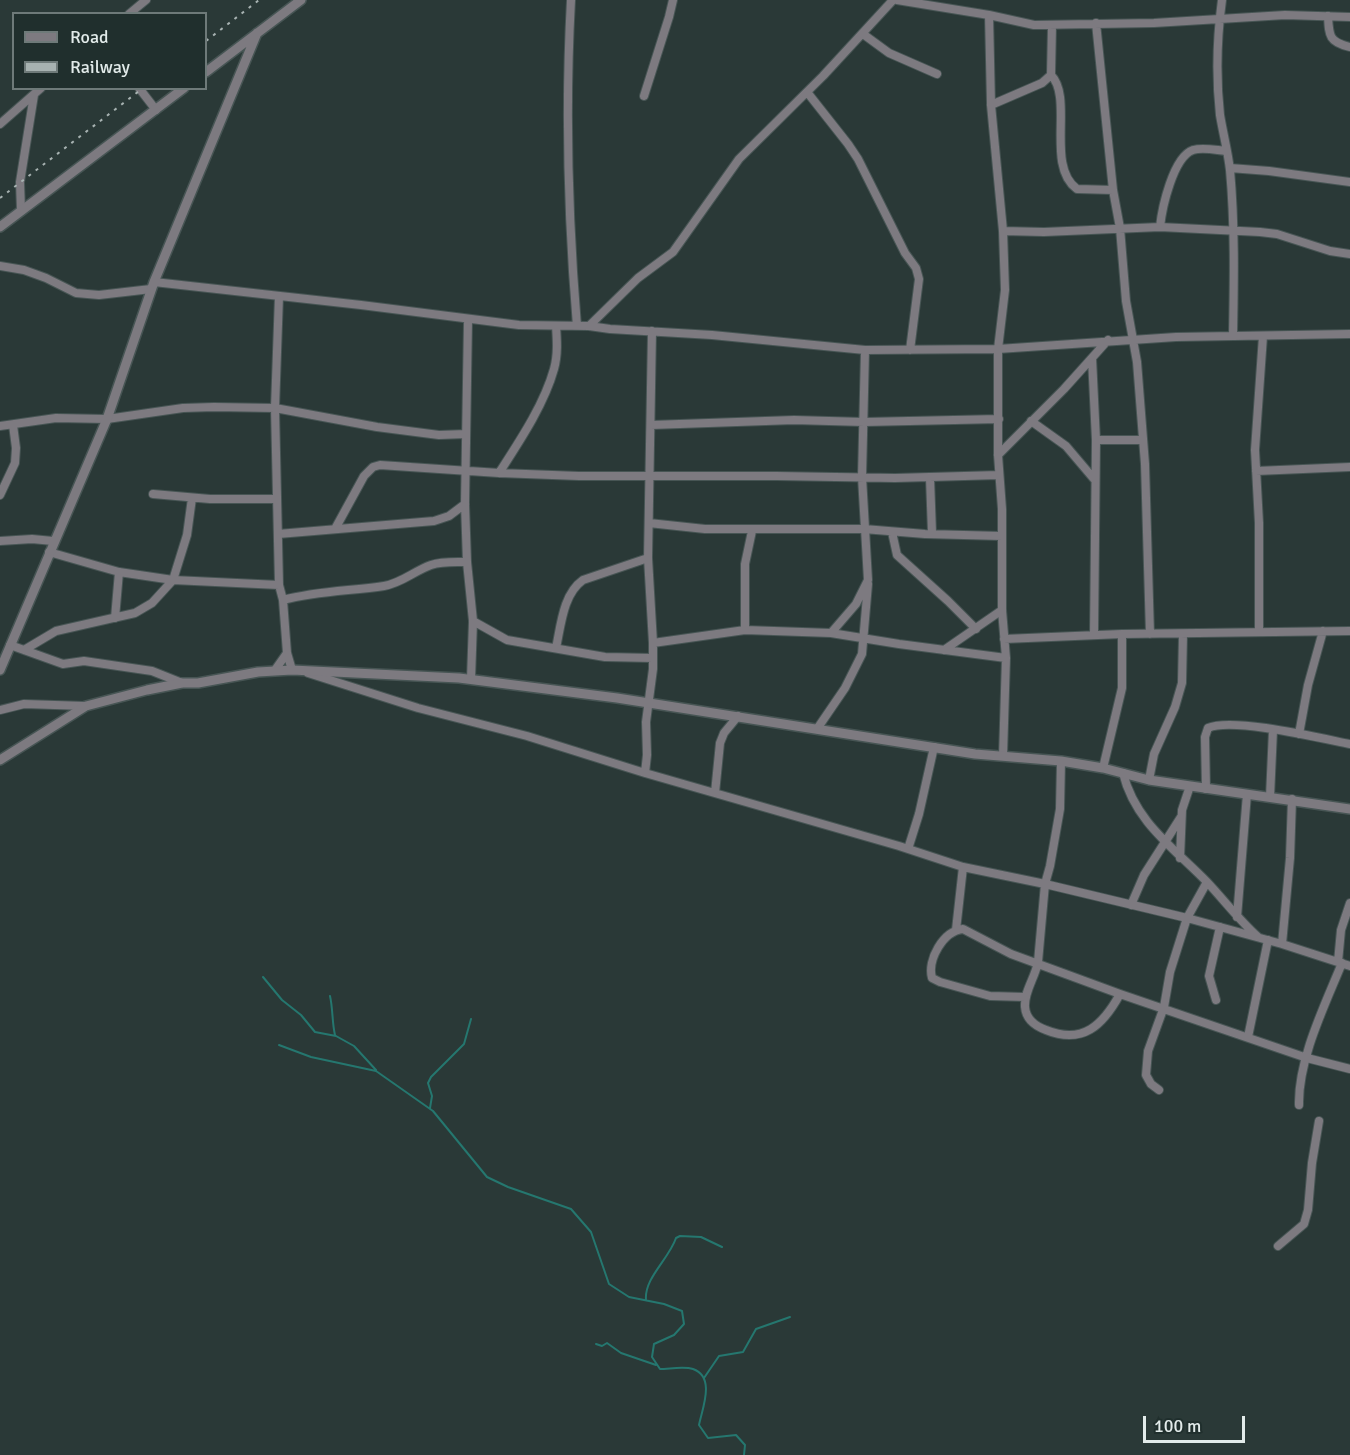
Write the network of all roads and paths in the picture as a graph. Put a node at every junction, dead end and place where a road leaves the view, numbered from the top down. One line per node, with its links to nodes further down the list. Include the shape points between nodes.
1 (301, 0): 14 (street)
2 (571, 0): 45 (street, via 568,163)
3 (673, 0): 25 (street)
4 (895, 0): 8 (street); 15 (street)
5 (1222, 0): 11 (street)
6 (144, 2): 7 (street)
7 (132, 12)
8 (989, 15): 13 (street); 26 (street)
9 (1328, 16): 10 (street); 11 (street); 16 (street, via 1332,40)
10 (1350, 17)
11 (1219, 18): 12 (street, via 1154,24); 29 (street, via 1218,90)
12 (1096, 23): 13 (street); 32 (street)
13 (1052, 25): 19 (street)
14 (257, 33): 17 (street); 41 (street)
15 (863, 34): 18 (street, via 889,53); 23 (street)
16 (1350, 47)
17 (207, 71)
18 (937, 74)
19 (1051, 75): 26 (street, via 1042,83); 32 (street, via 1059,86 1063,162 1068,180 1077,189)
20 (39, 90): 24 (street)
21 (141, 90): 27 (street)
22 (181, 90): 27 (street)
23 (807, 92): 46 (street, via 739,159 673,252 638,278); 55 (street, via 858,159 918,273)
24 (34, 95): 28 (street); 33 (street, via 20,182)
25 (644, 96)
26 (991, 105): 37 (street)
27 (156, 110): 33 (street)
28 (0, 124)
29 (1226, 151): 30 (street); 35 (street, via 1201,149 1184,156 1169,186)
30 (1230, 168): 31 (street); 38 (street)
31 (1350, 182)
32 (1113, 190): 36 (street)
33 (21, 212): 34 (street)
34 (0, 227)
35 (1160, 227): 36 (street); 38 (street)
36 (1120, 228): 37 (street); 52 (street)
37 (1003, 231): 53 (street, via 1005,290)
38 (1233, 232): 39 (street, via 1277,234); 49 (street)
39 (1350, 254)
40 (0, 266): 41 (street, via 24,270 76,293 99,295)
41 (152, 286): 42 (street); 58 (street)
42 (279, 296): 43 (street); 57 (street)
43 (468, 320): 44 (street); 65 (street)
44 (556, 326): 45 (street); 72 (street, via 554,370 533,417)
45 (577, 326): 46 (street)
46 (590, 326): 47 (street)
47 (652, 331): 54 (street); 62 (street)
48 (1350, 334): 50 (street)
49 (1233, 336): 50 (street); 52 (street)
50 (1263, 336): 71 (street)
51 (1108, 340): 52 (street); 53 (street); 56 (street)
52 (1133, 340): 67 (street)
53 (998, 349): 55 (street); 59 (street)
54 (865, 350): 55 (street); 61 (street)
55 (910, 351)
56 (1092, 358): 60 (street); 66 (street)
57 (275, 408): 58 (street, via 183,408); 65 (street, via 377,427 439,435); 81 (street)
58 (107, 419): 63 (street, via 56,418); 92 (street)
59 (999, 419): 61 (street); 68 (street)
60 (1031, 421): 68 (street); 77 (street, via 1066,446)
61 (864, 422): 62 (street); 75 (street)
62 (651, 424): 74 (street)
63 (13, 425): 64 (street); 79 (street, via 15,463)
64 (0, 426)
65 (466, 434): 70 (street)
66 (1096, 440): 67 (street); 77 (street)
67 (1142, 440): 111 (street)
68 (998, 455): 73 (street)
69 (1350, 467): 71 (street)
70 (467, 471): 72 (street); 82 (street); 84 (street, via 373,467)
71 (1256, 471): 108 (street)
72 (499, 473): 74 (street)
73 (999, 475): 76 (street); 90 (street)
74 (649, 476): 75 (street); 83 (street)
75 (862, 477): 76 (street); 85 (street)
76 (930, 478): 88 (street)
77 (1094, 479): 113 (street)
78 (153, 494): 80 (street)
79 (0, 495)
80 (192, 498): 81 (street); 97 (street, via 187,535)
81 (278, 499): 89 (street)
82 (465, 504): 84 (street, via 449,516 434,520); 95 (street)
83 (649, 523): 86 (street); 94 (street)
84 (335, 529): 89 (street)
85 (864, 529): 86 (street); 87 (street); 98 (street)
86 (752, 531): 105 (street, via 745,564)
87 (892, 532): 88 (street); 104 (street, via 897,555)
88 (932, 533): 90 (street)
89 (278, 534): 99 (street)
90 (1002, 536): 101 (street)
91 (0, 541): 92 (street)
92 (53, 541): 93 (street)
93 (49, 552): 96 (street); 117 (street)
94 (648, 558): 116 (street); 118 (street, via 576,585)
95 (467, 562): 100 (street, via 429,566 385,585 316,592); 103 (street)
96 (119, 572): 97 (street); 102 (street)
97 (173, 580): 99 (street); 102 (street, via 146,607)
98 (868, 580): 109 (street, via 853,609); 114 (street)
99 (279, 585): 100 (street)
100 (283, 600): 121 (street)
101 (1002, 610): 104 (street); 115 (street)
102 (115, 618): 119 (street, via 56,631)
103 (473, 621): 118 (street, via 507,640); 128 (street)
104 (976, 629): 120 (street)
105 (745, 630): 109 (street); 116 (street)
106 (1323, 631): 107 (street); 108 (street); 136 (street)
107 (1350, 631)
108 (1259, 632): 112 (street)
109 (831, 633): 114 (street)
110 (1122, 634): 111 (street); 113 (street); 142 (street, via 1122,688)
111 (1150, 634): 112 (street)
112 (1183, 634): 145 (street, via 1182,683 1154,754)
113 (1094, 635): 115 (street)
114 (864, 638): 120 (street); 134 (street, via 862,654 845,688)
115 (1004, 639): 123 (street)
116 (653, 643): 122 (street)
117 (10, 645): 119 (street); 124 (street)
118 (556, 648): 122 (street, via 604,657)
119 (24, 650): 129 (street, via 63,664 84,661 152,670)
120 (944, 650): 123 (street)
121 (286, 653): 125 (street); 126 (street)
122 (652, 658): 130 (street)
123 (1006, 658): 139 (street)
124 (0, 670)
125 (275, 670): 126 (street); 129 (street)
126 (292, 670): 127 (street)
127 (306, 672): 128 (street); 143 (street)
128 (471, 679): 130 (street)
129 (182, 683): 131 (street)
130 (648, 703): 133 (street); 143 (street)
131 (86, 706): 132 (street, via 24,704); 140 (street)
132 (0, 710)
133 (738, 716): 134 (street); 148 (street, via 722,738)
134 (817, 729): 138 (street)
135 (1273, 730): 136 (street); 147 (street, via 1229,725 1208,728); 150 (street)
136 (1299, 734): 137 (street)
137 (1350, 744)
138 (934, 747): 139 (street); 155 (street)
139 (1003, 756): 141 (street)
140 (0, 760)
141 (1060, 761): 142 (street); 159 (street, via 1060,809)
142 (1103, 768): 144 (street)
143 (645, 773): 148 (street)
144 (1123, 773): 145 (street); 154 (street, via 1131,798)
145 (1149, 780): 146 (street)
146 (1190, 786): 147 (street); 153 (street)
147 (1206, 789): 149 (street)
148 (716, 793): 155 (street)
149 (1246, 794): 150 (street); 162 (street)
150 (1270, 797): 151 (street)
151 (1292, 799): 152 (street); 167 (street)
152 (1350, 809)
153 (1181, 817): 154 (street); 156 (street)
154 (1164, 842): 156 (street); 161 (street)
155 (908, 849): 157 (street)
156 (1180, 858): 158 (street)
157 (963, 867): 159 (street); 165 (street)
158 (1207, 882): 162 (street); 163 (street)
159 (1045, 884): 161 (street); 168 (street)
160 (1350, 903): 169 (street, via 1341,930)
161 (1131, 904): 163 (street)
162 (1237, 917): 166 (street)
163 (1187, 918): 164 (street); 173 (street, via 1170,972)
164 (1220, 927): 166 (street); 172 (street, via 1209,976)
165 (956, 930): 168 (street, via 968,931 1011,954); 171 (street, via 940,945 932,960 932,978 990,996)
166 (1263, 939): 167 (street); 174 (street)
167 (1282, 944): 169 (street)
168 (1038, 962): 170 (street); 171 (street)
169 (1344, 964): 175 (street)
170 (1120, 994): 171 (street, via 1104,1019 1072,1036 1038,1027 1027,1016); 173 (street)
171 (1025, 997)
172 (1216, 1000)
173 (1164, 1008): 174 (street); 177 (street, via 1146,1059 1146,1075)
174 (1248, 1037): 175 (street)
175 (1307, 1058): 176 (street); 178 (street)
176 (1350, 1069)
177 (1159, 1090)
178 (1299, 1105)
179 (1319, 1121): 180 (street, via 1304,1224)
180 (1278, 1246)

